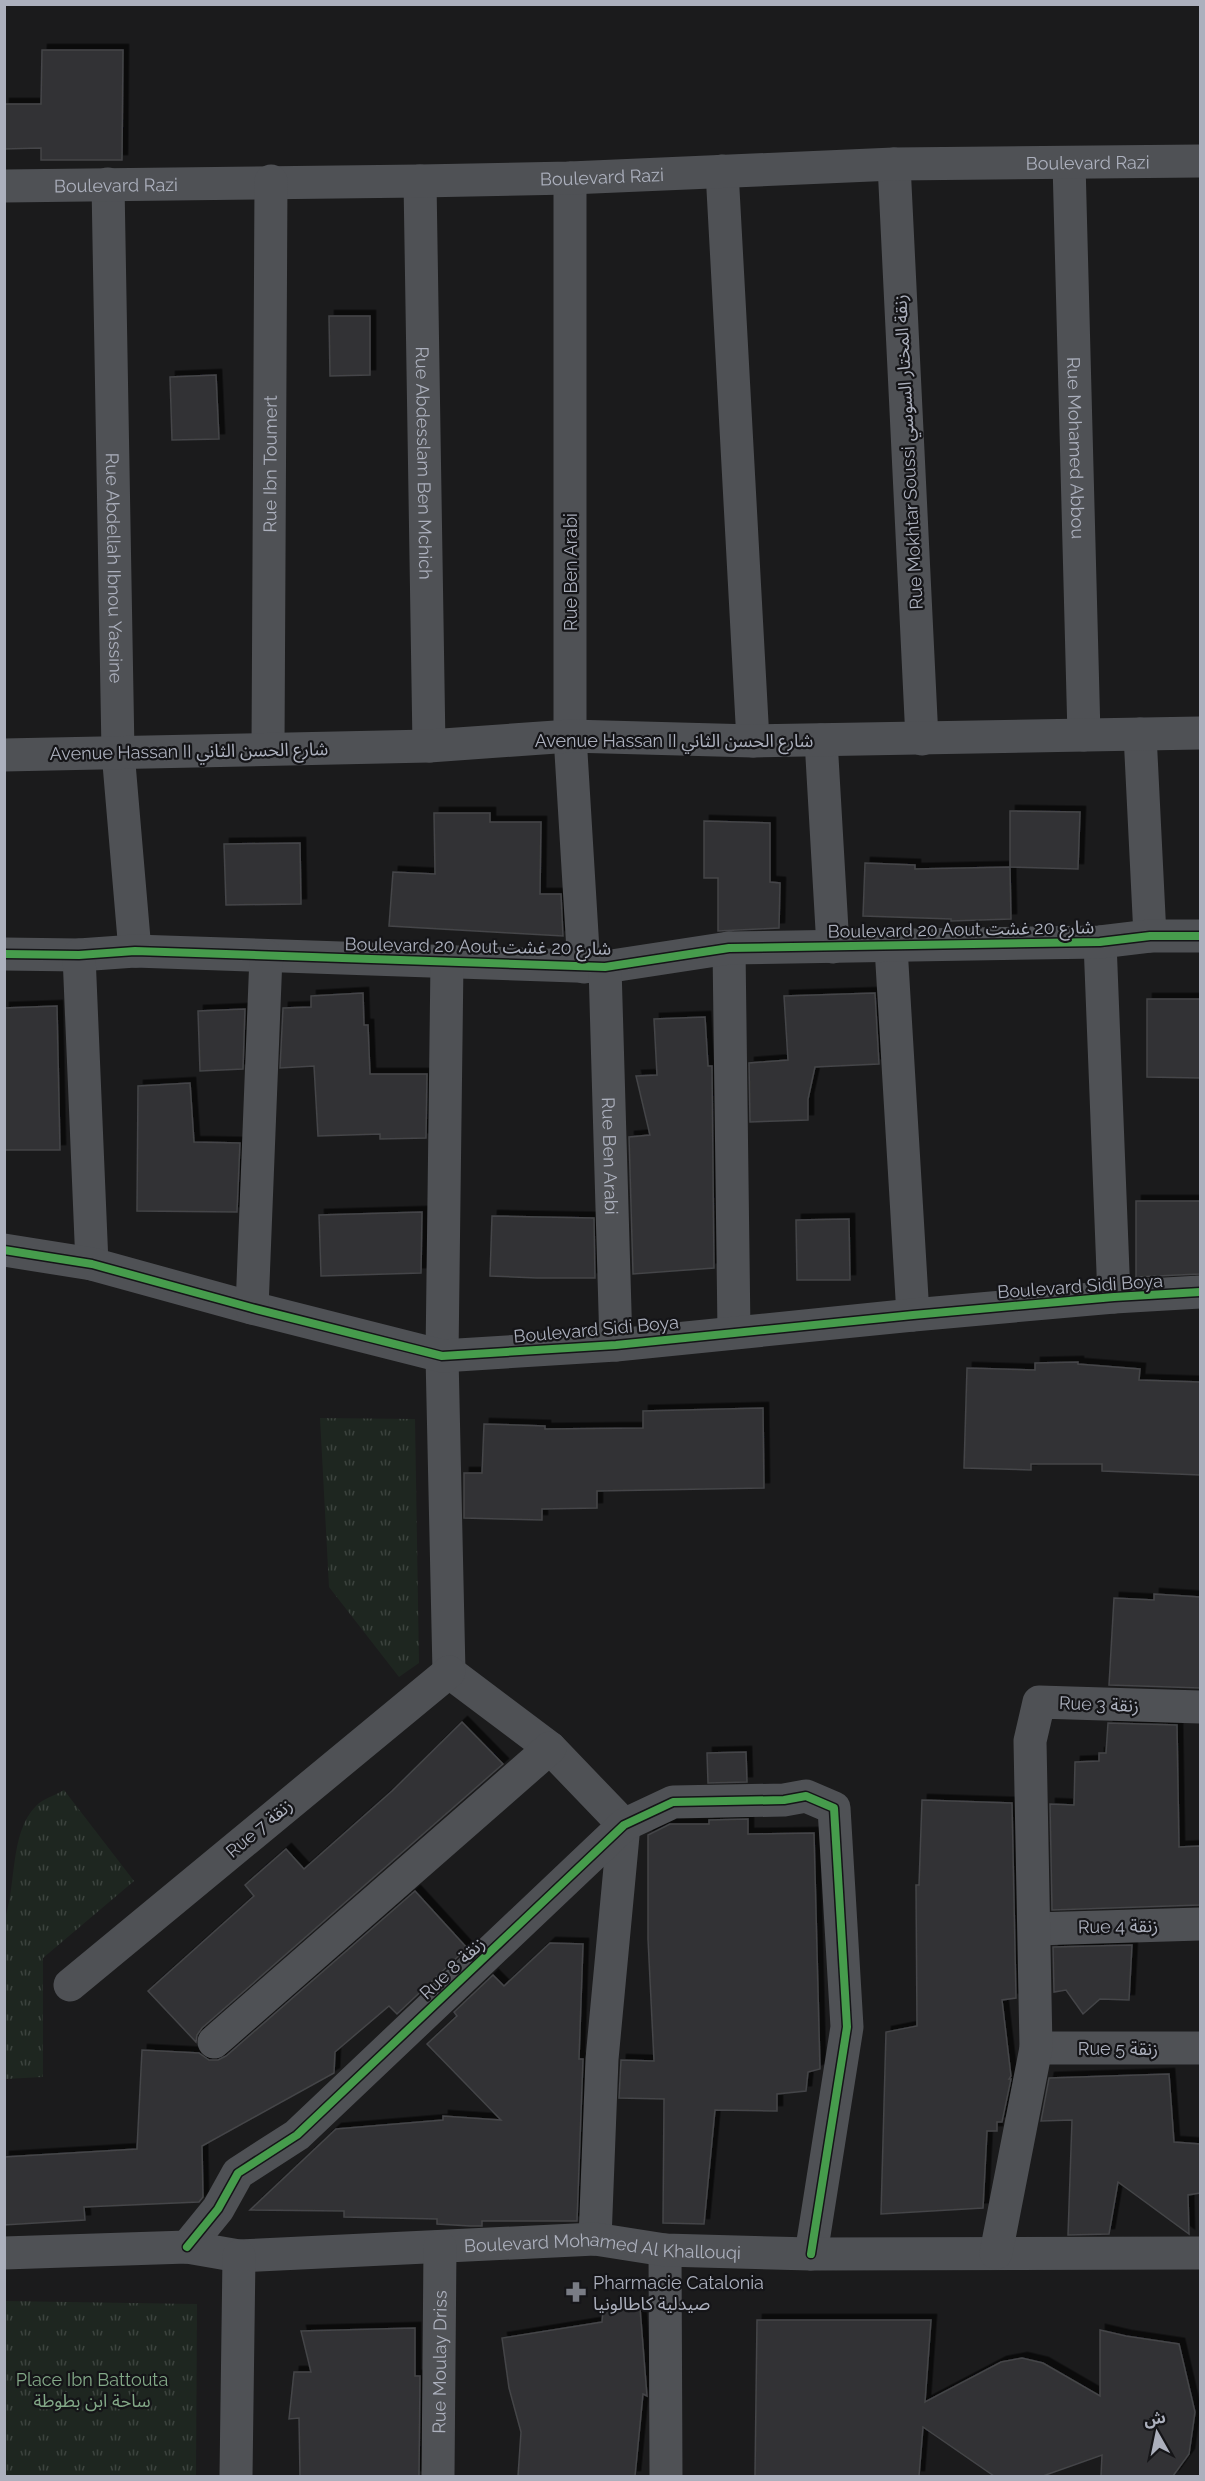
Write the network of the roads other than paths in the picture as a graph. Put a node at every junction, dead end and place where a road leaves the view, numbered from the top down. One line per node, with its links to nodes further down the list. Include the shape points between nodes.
1 (1200, 161): 2 (street, Boulevard Razi)
2 (1069, 163): 3 (street, Boulevard Razi); 12 (street, Rue Mohamed Abbou)
3 (894, 164): 4 (street, Boulevard Razi); 14 (street, Rue Mokhtar Soussi زنقة المختار السوسي)
4 (722, 171): 5 (street, Boulevard Razi); 16 (street)
5 (570, 178): 7 (street, Boulevard Razi); 13 (street, Rue Ben Arabi)
6 (271, 181): 7 (street, Boulevard Razi); 8 (street, Boulevard Razi); 18 (street, Rue Ibn Toumert)
7 (420, 181): 17 (street, Rue Abdesslam Ben Mchich)
8 (108, 184): 9 (street, Boulevard Razi); 19 (street, Rue Abdellah Ibnou Yassine)
9 (4, 186)
10 (1200, 733): 11 (street, Avenue Hassan II شارع الحسن الثاني)
11 (1140, 734): 12 (street, Avenue Hassan II شارع الحسن الثاني); 21 (street)
12 (1084, 735): 14 (street, Avenue Hassan II شارع الحسن الثاني)
13 (570, 736): 16 (street, Avenue Hassan II شارع الحسن الثاني); 17 (street, Avenue Hassan II شارع الحسن الثاني); 32 (street, Rue Ben Arabi)
14 (922, 739): 15 (street, Avenue Hassan II شارع الحسن الثاني)
15 (821, 740): 16 (street, Avenue Hassan II شارع الحسن الثاني); 24 (street)
16 (753, 741)
17 (429, 746): 18 (street, Avenue Hassan II شارع الحسن الثاني)
18 (268, 748): 19 (street, Avenue Hassan II شارع الحسن الثاني)
19 (118, 752): 20 (street, Avenue Hassan II شارع الحسن الثاني); 27 (street, Rue Abdellah Ibnou Yassine)
20 (4, 755)
21 (1150, 936): 22 (street, Boulevard 20 Aout شارع 20 غشت); 23 (street, Boulevard 20 Aout شارع 20 غشت)
22 (1200, 936)
23 (1100, 942): 25 (street, Boulevard 20 Aout شارع 20 غشت); 36 (street)
24 (833, 947): 25 (street, Boulevard 20 Aout شارع 20 غشت); 26 (street, Boulevard 20 Aout شارع 20 غشت)
25 (891, 947): 38 (street)
26 (729, 948): 32 (street, Boulevard 20 Aout شارع 20 غشت); 39 (street)
27 (135, 951): 29 (street, Boulevard 20 Aout شارع 20 غشت); 30 (street, Boulevard 20 Aout شارع 20 غشت)
28 (4, 954): 29 (street, Boulevard 20 Aout شارع 20 غشت)
29 (79, 956): 34 (street)
30 (266, 956): 31 (street, Boulevard 20 Aout شارع 20 غشت); 37 (street)
31 (447, 961): 32 (street, Boulevard 20 Aout شارع 20 غشت); 41 (street)
32 (594, 967): 40 (street, Rue Ben Arabi)
33 (4, 1250): 34 (street, Boulevard Sidi Boya)
34 (92, 1264): 37 (street, Boulevard Sidi Boya)
35 (1200, 1292): 36 (street, Boulevard Sidi Boya)
36 (1114, 1297): 38 (street, Boulevard Sidi Boya)
37 (252, 1308): 41 (street, Boulevard Sidi Boya)
38 (913, 1315): 39 (street, Boulevard Sidi Boya)
39 (734, 1332): 40 (street, Boulevard Sidi Boya)
40 (616, 1345): 41 (street, Boulevard Sidi Boya)
41 (442, 1356): 42 (street)
42 (449, 1672): 44 (street); 48 (street, Rue 7 زنقة)
43 (1200, 1707): 47 (street, Rue 3 زنقة, via 1039,1702 1030,1741)
44 (550, 1748): 45 (street); 49 (street)
45 (624, 1825): 52 (street, via 602,2059); 53 (street, Rue 8 زنقة, via 297,2135 238,2173 218,2209); 59 (street, Rue 8 زنقة, via 673,1802 784,1800 806,1796 834,1808 847,2027)
46 (1200, 1924): 47 (street, Rue 4 زنقة)
47 (1035, 1929): 50 (street)
48 (70, 1985)
49 (214, 2042)
50 (1036, 2048): 51 (street, Rue 5 زنقة); 57 (street)
51 (1200, 2048)
52 (595, 2239): 54 (street, Boulevard Mohamed Al Khallouqi); 55 (street, Boulevard Mohamed Al Khallouqi)
53 (187, 2247): 56 (street, Boulevard Mohamed Al Khallouqi); 60 (street, Boulevard Mohamed Al Khallouqi)
54 (440, 2247): 60 (street, Boulevard Mohamed Al Khallouqi); 62 (street, Rue Moulay Driss)
55 (665, 2250): 59 (street, Boulevard Mohamed Al Khallouqi); 63 (street)
56 (4, 2253)
57 (996, 2253): 58 (street, Boulevard Mohamed Al Khallouqi); 59 (street, Boulevard Mohamed Al Khallouqi)
58 (1200, 2253)
59 (811, 2254)
60 (238, 2256): 61 (street)
61 (236, 2476)
62 (438, 2476)
63 (666, 2476)

